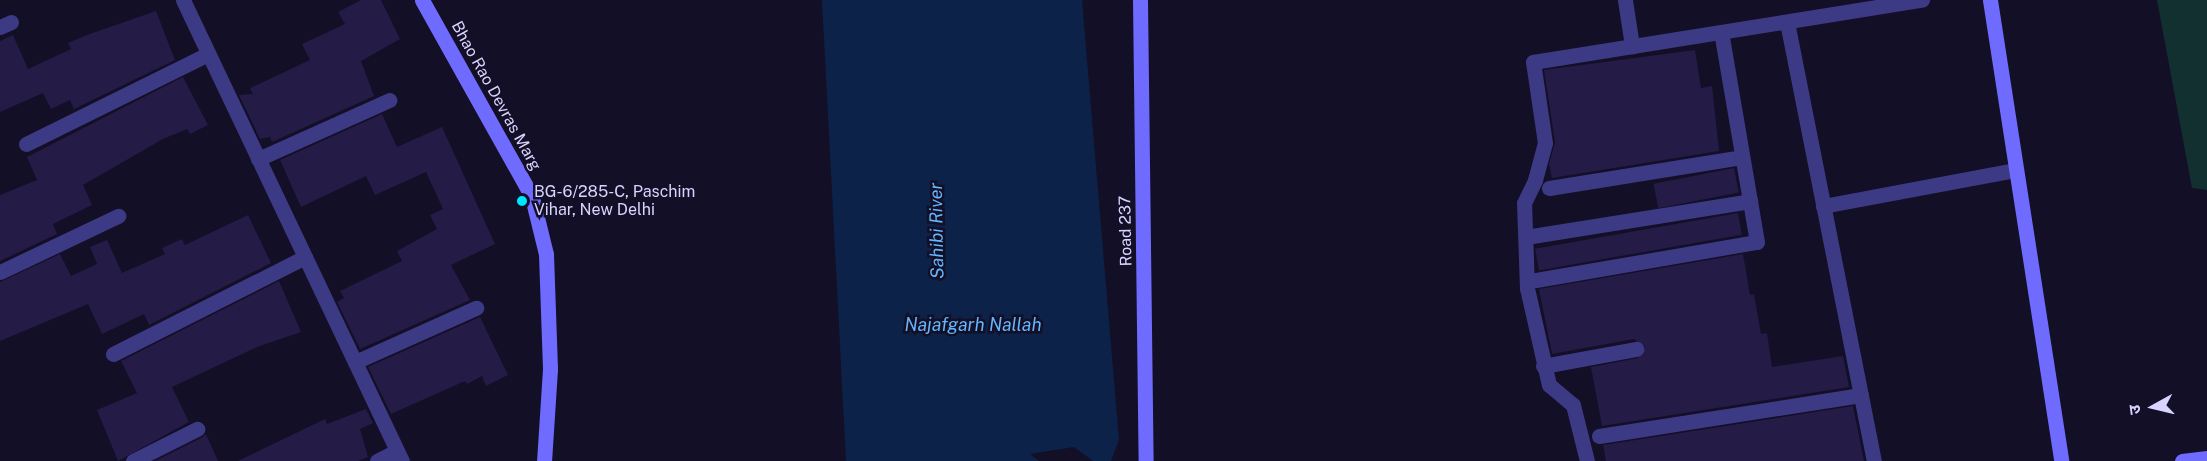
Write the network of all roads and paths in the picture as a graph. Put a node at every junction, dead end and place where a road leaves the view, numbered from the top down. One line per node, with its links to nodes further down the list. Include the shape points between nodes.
1 (183, 0): 10 (street)
2 (422, 0): 36 (street, Bhao Rao Devras Marg, via 532,197 546,254 550,369)
3 (1140, 0): 37 (street, Road 237)
4 (1625, 0): 9 (street)
5 (1922, 0): 7 (street)
6 (1990, 0): 15 (street)
7 (1787, 22): 8 (street); 18 (street)
8 (1721, 32): 9 (street); 13 (street)
9 (1632, 46): 28 (street, via 1533,62 1545,143 1523,216 1527,288)
10 (208, 54): 12 (street); 14 (street)
11 (389, 100): 14 (street)
12 (26, 144)
13 (1742, 157): 16 (street); 17 (street)
14 (258, 159): 21 (street)
15 (2016, 170): 18 (street); 40 (street)
16 (1549, 188)
17 (1750, 201): 20 (street); 23 (street, via 1757,242)
18 (1823, 206): 29 (street)
19 (118, 216): 22 (street)
20 (1532, 236)
21 (305, 257): 26 (street); 27 (street)
22 (0, 272)
23 (1536, 280)
24 (476, 308): 27 (street)
25 (1636, 349): 28 (street)
26 (113, 354)
27 (355, 362): 32 (street)
28 (1544, 366): 38 (street, via 1549,385 1573,405)
29 (1861, 394): 31 (street); 39 (street)
30 (198, 429): 34 (street)
31 (1599, 436)
32 (400, 456): 35 (street)
33 (2207, 458): 41 (street)
34 (133, 461)
35 (377, 461)
36 (544, 461)
37 (1146, 461)
38 (1587, 461)
39 (1874, 461)
40 (2061, 461)
41 (2182, 461)

